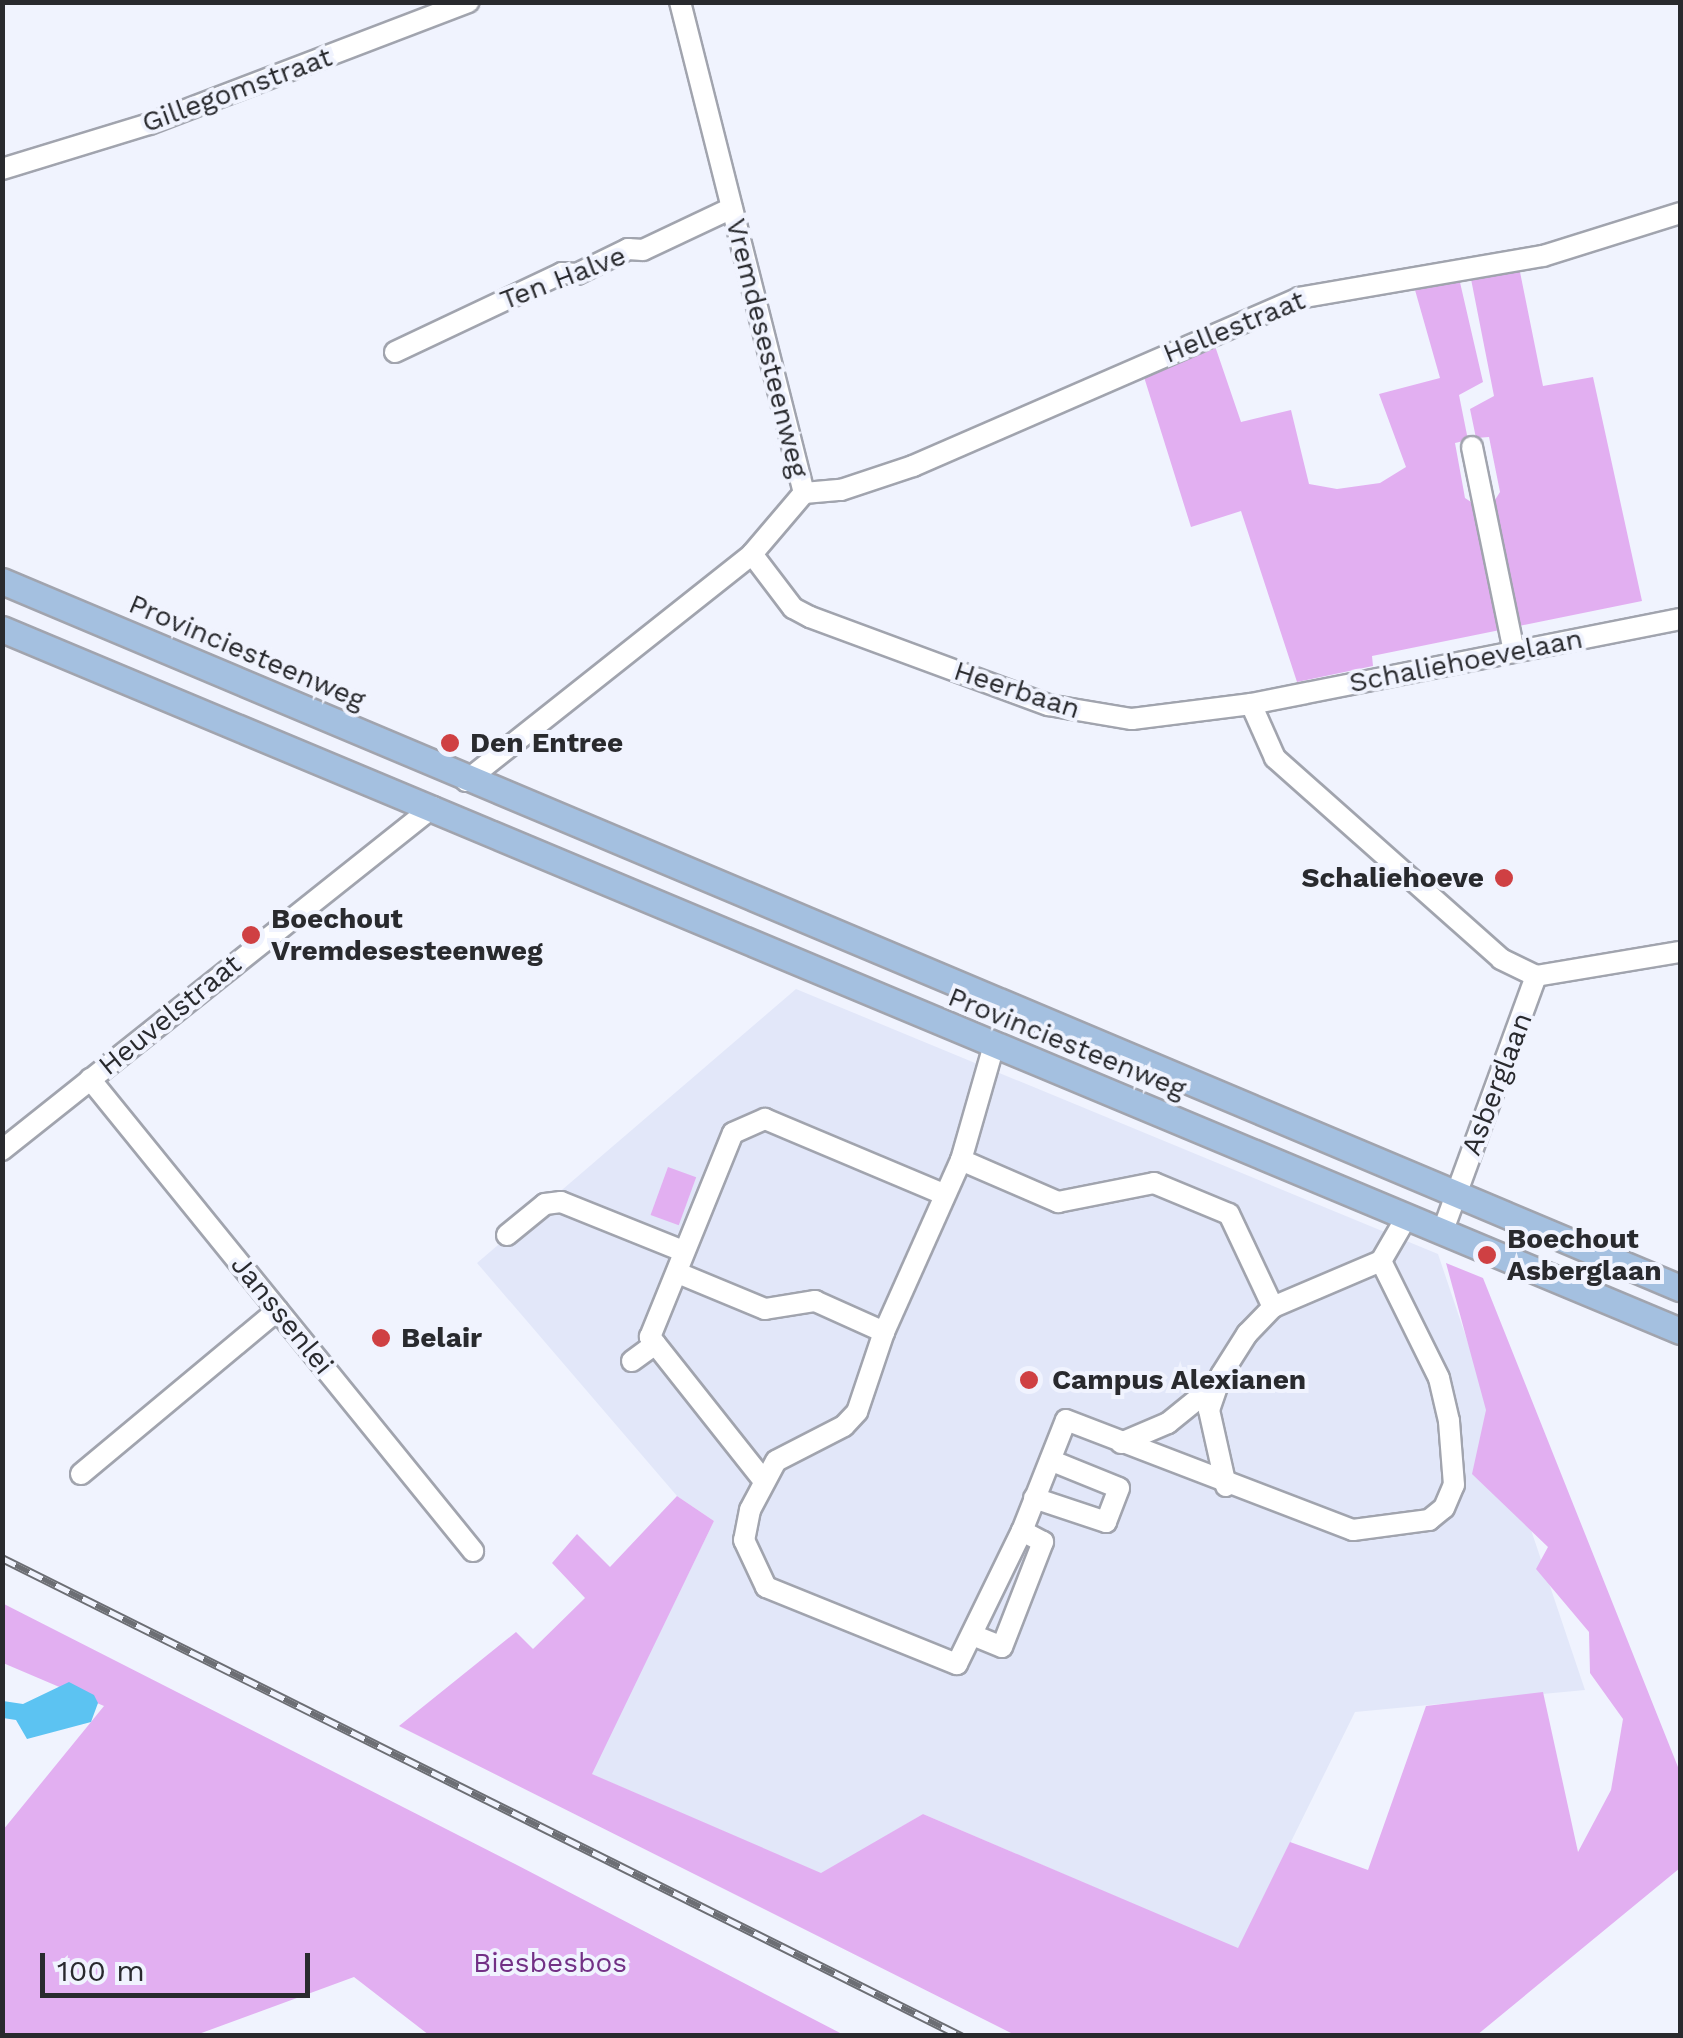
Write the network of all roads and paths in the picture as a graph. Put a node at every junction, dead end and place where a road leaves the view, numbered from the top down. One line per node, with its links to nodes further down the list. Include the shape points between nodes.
1 (469, 2): 3 (street, Gillegomstraat, via 149,124)
2 (680, 2): 4 (street, Vremdesesteenweg)
3 (2, 168)
4 (732, 208): 6 (street, Ten Halve, via 643,250 628,249 577,274 562,273); 8 (street, Vremdesesteenweg)
5 (1680, 213): 8 (street, Hellestraat, via 1543,256 1299,298 913,466 842,490)
6 (395, 352)
7 (1472, 447): 13 (street)
8 (804, 494): 9 (street, Vremdesesteenweg)
9 (752, 554): 14 (street, Heerbaan, via 793,608 1048,705 1132,718); 15 (street, Vremdesesteenweg)
10 (2, 581): 15 (main road, Provinciesteenweg)
11 (1680, 619): 13 (street, Schaliehoevelaan)
12 (2, 629): 16 (main road, Provinciesteenweg)
13 (1514, 652): 14 (street, Schaliehoevelaan)
14 (1251, 704): 18 (street, via 1285,768 1471,939)
15 (466, 781): 16 (main road); 23 (main road, Provinciesteenweg)
16 (433, 807): 19 (main road, Provinciesteenweg); 20 (street, Heuvelstraat)
17 (1680, 952): 18 (street)
18 (1536, 976): 23 (street, Asberglaan)
19 (994, 1045): 22 (street); 25 (main road, Provinciesteenweg)
20 (90, 1079): 21 (street, Heuvelstraat); 33 (street, Janssenlei)
21 (2, 1150)
22 (961, 1160): 24 (street); 32 (street, via 1058,1202 1154,1183 1230,1214)
23 (1454, 1190): 26 (street, Asberglaan); 31 (main road, Provinciesteenweg)
24 (943, 1194): 28 (street, via 776,1123 750,1121 733,1133); 35 (street)
25 (1406, 1218): 26 (main road, Provinciesteenweg); 29 (street)
26 (1442, 1233): 34 (main road, Provinciesteenweg)
27 (507, 1235): 28 (street, via 544,1204 561,1202)
28 (684, 1251): 30 (street)
29 (1381, 1261): 32 (street); 43 (street, via 1439,1378 1455,1458 1444,1508 1428,1520 1354,1530)
30 (678, 1274): 35 (street, via 765,1309 814,1301); 36 (street, via 650,1337)
31 (1680, 1288)
32 (1274, 1307): 38 (street, via 1247,1334)
33 (278, 1310): 41 (street); 45 (street, Janssenlei)
34 (1680, 1330)
35 (884, 1332): 42 (street, via 856,1412 844,1426 776,1461)
36 (655, 1344): 37 (street); 42 (street)
37 (632, 1362)
38 (1218, 1383): 39 (street, via 1168,1424); 43 (street, via 1209,1410)
39 (1121, 1443): 40 (street, via 1066,1420); 43 (street)
40 (1050, 1460): 44 (street); 44 (street, via 1119,1488 1106,1522)
41 (81, 1474)
42 (764, 1482): 44 (street, via 744,1540 766,1586 957,1664)
43 (1226, 1486)
44 (1034, 1498)
45 (472, 1552)

